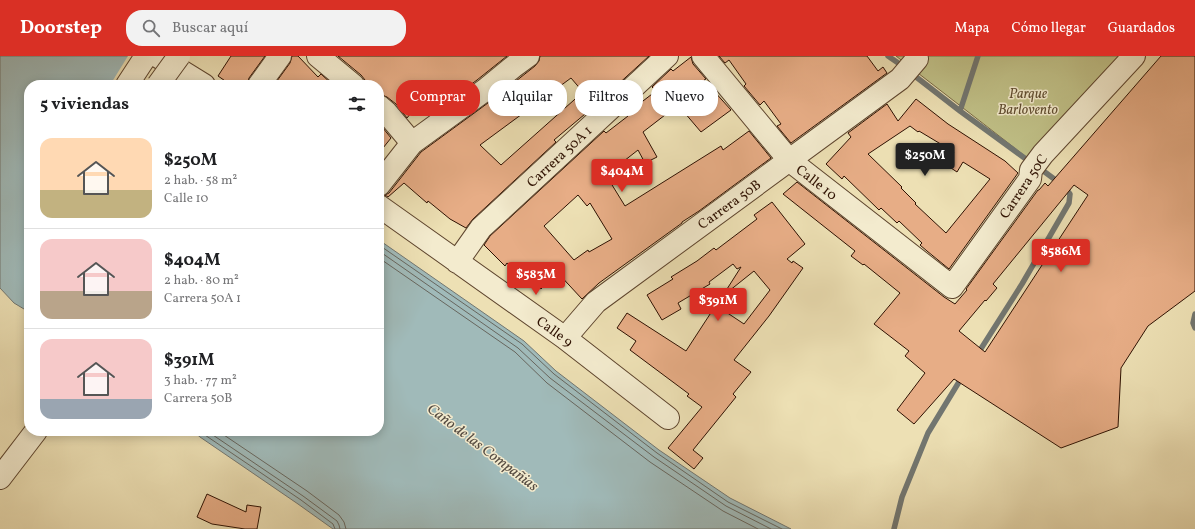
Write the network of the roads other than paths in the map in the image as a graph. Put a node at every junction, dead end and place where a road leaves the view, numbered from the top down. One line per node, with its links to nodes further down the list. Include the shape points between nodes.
1 (146, 56): 11 (street)
2 (157, 56): 13 (street)
3 (179, 56): 12 (street, bridge)
4 (280, 56): 14 (street)
5 (318, 56): 15 (street)
6 (528, 56): 17 (street)
7 (667, 56): 21 (street, Carrera 50A 1, via 482,228)
8 (703, 56): 18 (street, Calle 10)
9 (1134, 56): 22 (street, Carrera 50C, via 1037,162 1030,179)
10 (907, 72): 18 (street, Carrera 50B)
11 (130, 80)
12 (162, 80)
13 (196, 80)
14 (263, 80)
15 (347, 80)
16 (384, 110): 17 (street)
17 (412, 142): 19 (street)
18 (789, 160): 22 (street, Calle 10); 23 (street, Carrera 50B, via 596,302)
19 (384, 178)
20 (384, 210): 21 (street, Calle 9)
21 (457, 262): 23 (street, Calle 9)
22 (952, 287)
23 (565, 338): 24 (street, Calle 9)
24 (668, 418)
25 (32, 436): 26 (street)
26 (0, 478)

